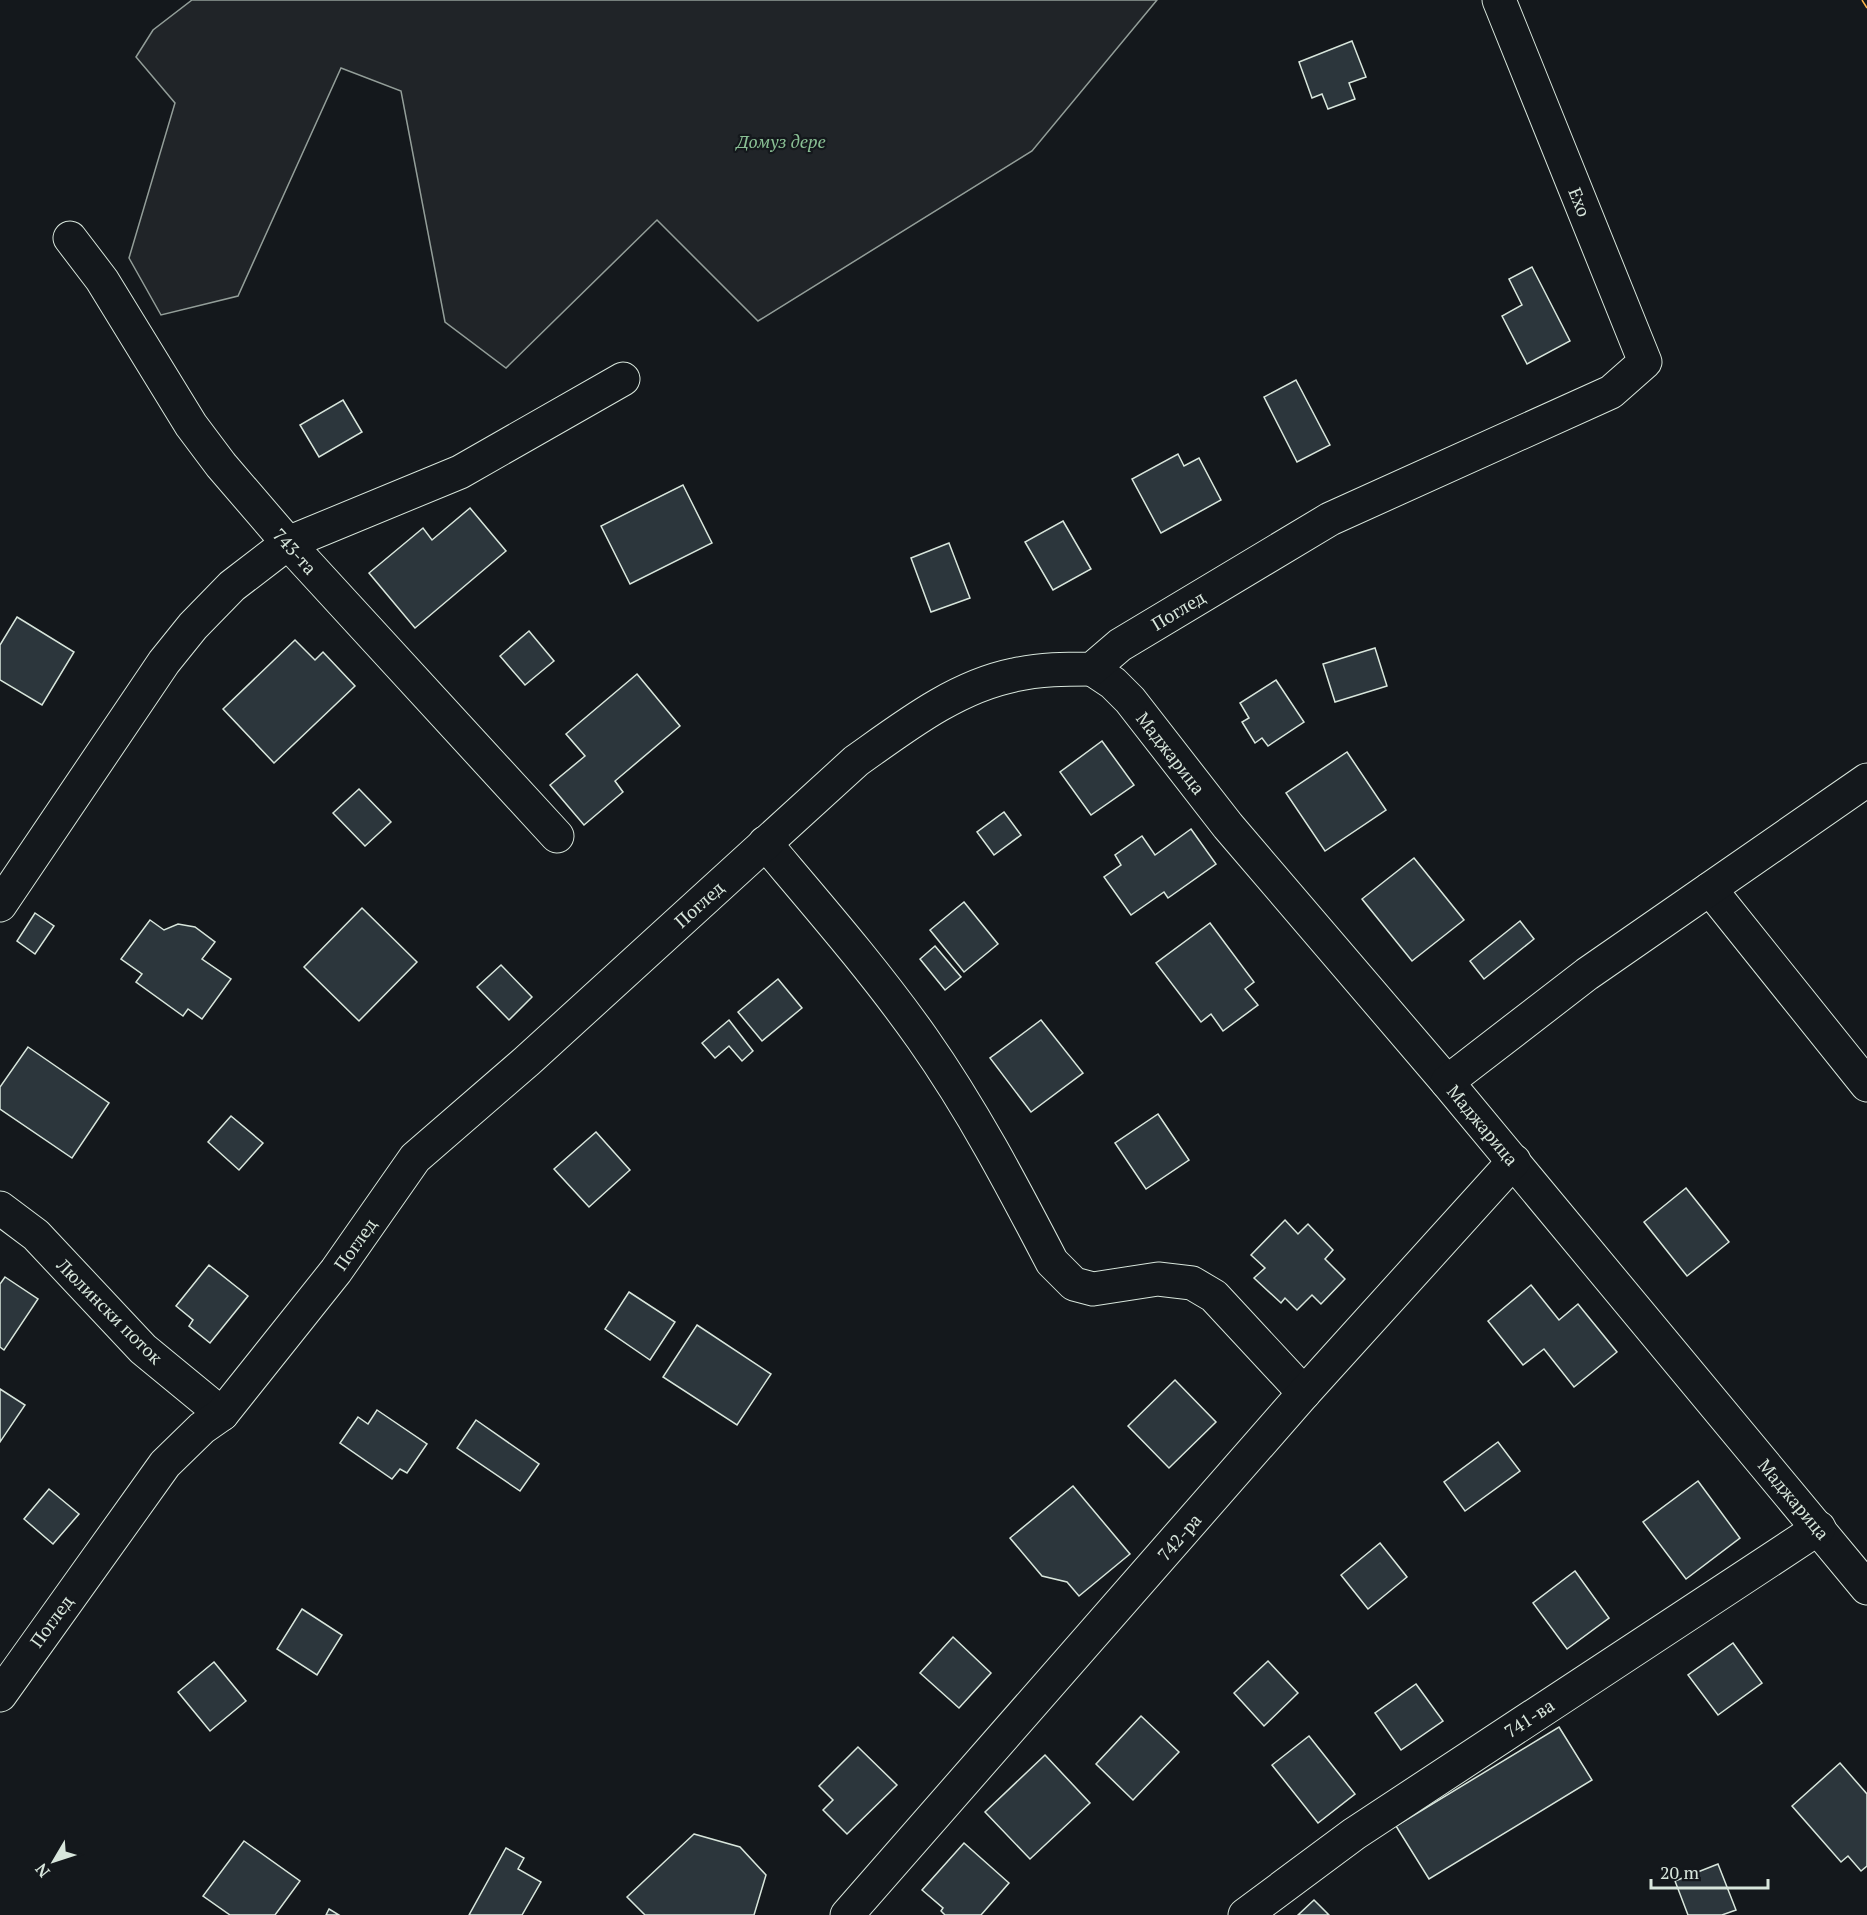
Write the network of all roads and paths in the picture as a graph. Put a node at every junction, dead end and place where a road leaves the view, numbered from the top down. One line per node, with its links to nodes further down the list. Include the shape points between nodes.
1 (1499, 0): 4 (street, Ехо, via 1645,362)
2 (70, 238): 5 (street, 743-та, via 102,280 191,425)
3 (624, 380): 5 (street, via 460,472)
4 (1611, 392): 6 (street, Поглед, via 1330,519 1120,645)
5 (288, 543): 8 (street, 743-та); 11 (street, via 232,586 193,626)
6 (1092, 669): 9 (street, Поглед, via 1049,669 1012,675 970,689 916,719 856,761); 12 (street, Маджарица, via 1130,700 1227,826)
7 (1867, 780): 10 (street)
8 (556, 836)
9 (765, 843): 16 (street, via 922,1038 997,1156 1052,1262 1074,1284 1094,1289 1158,1279 1192,1282 1214,1296); 17 (street, Поглед, via 415,1158 336,1271)
10 (1710, 889): 12 (street, via 1587,974); 13 (street)
11 (0, 904)
12 (1447, 1082): 14 (street, Маджарица)
13 (1867, 1084)
14 (1514, 1161): 16 (street, 742-ра); 18 (street, Маджарица)
15 (0, 1208): 17 (street, Люлински поток, via 36,1235 143,1349)
16 (1304, 1393): 21 (street, 742-ра)
17 (222, 1414): 20 (street, Поглед, via 165,1464)
18 (1819, 1528): 19 (street, Маджарица); 22 (street, 741-ва, via 1354,1834)
19 (1867, 1588)
20 (0, 1695)
21 (857, 1912)
22 (1245, 1915)

